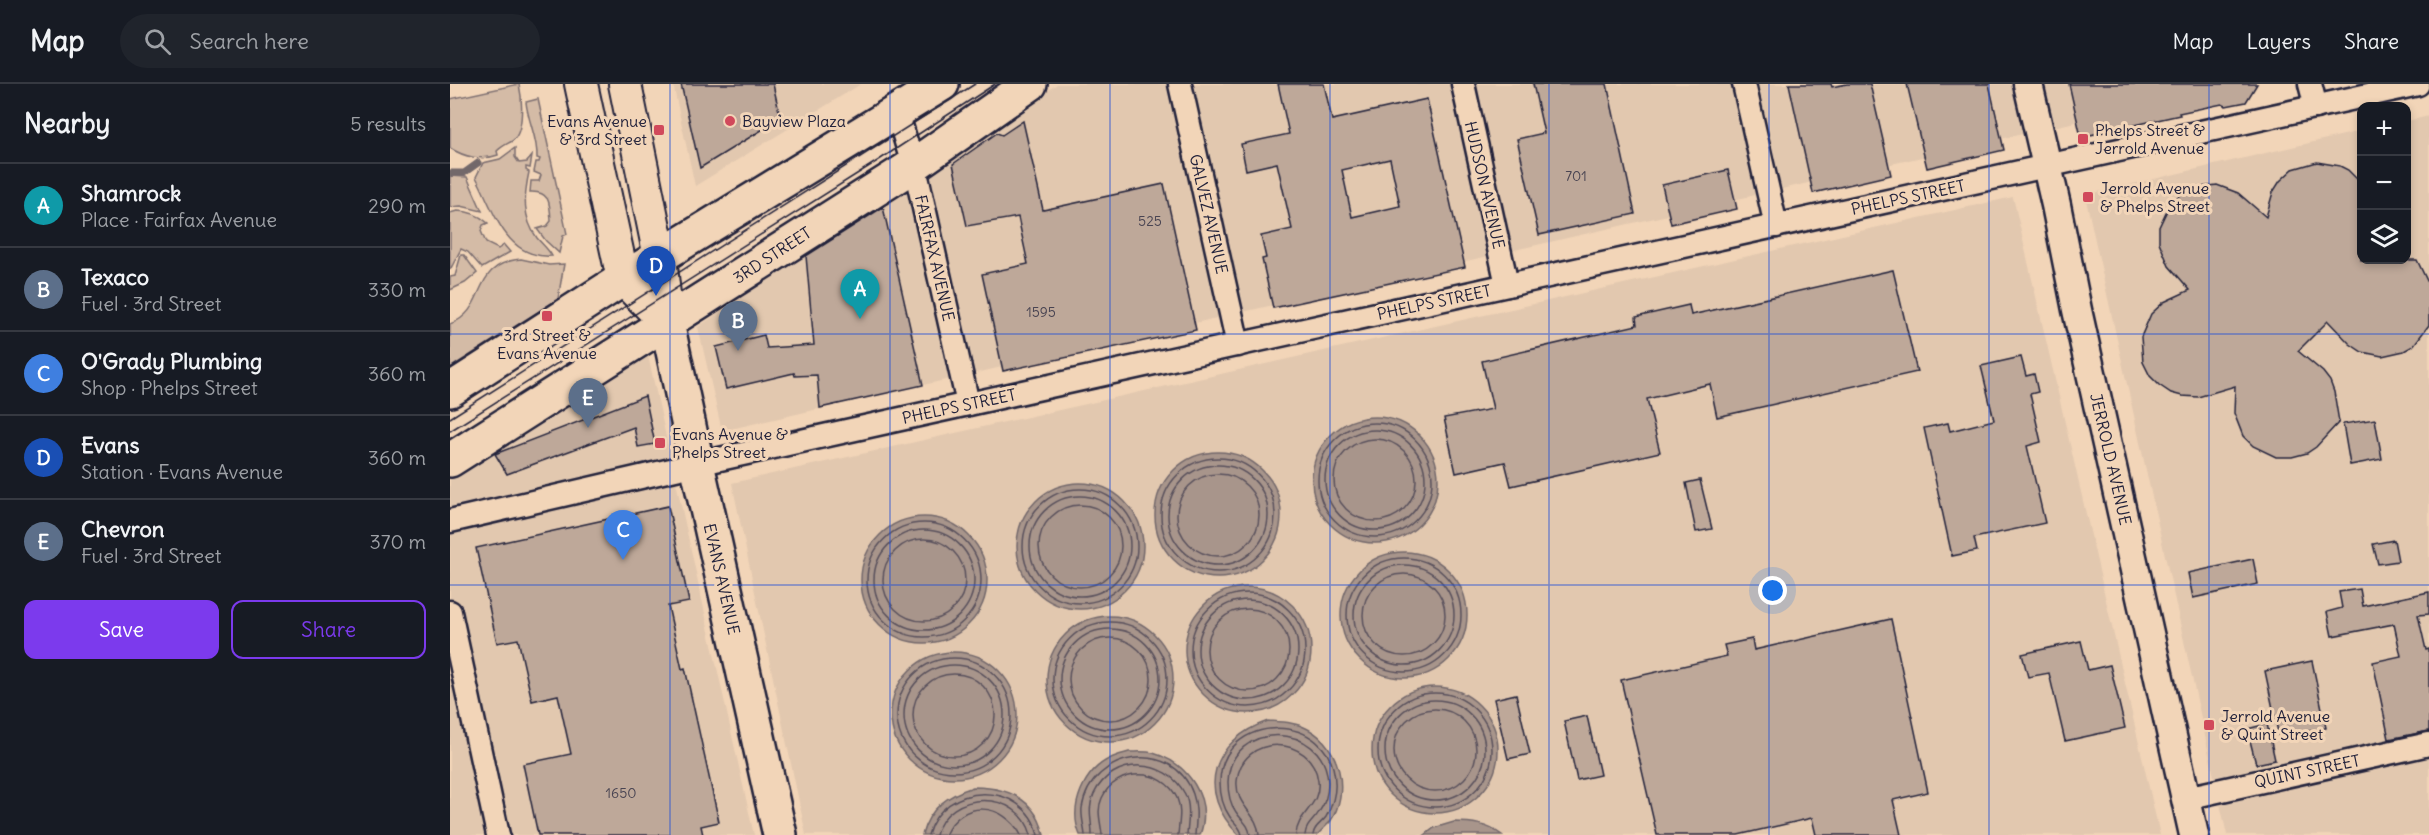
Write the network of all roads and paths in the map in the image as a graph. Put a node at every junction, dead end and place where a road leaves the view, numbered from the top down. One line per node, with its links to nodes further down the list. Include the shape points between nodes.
1 (581, 84): 17 (main road)
2 (625, 84): 16 (main road, EVANS AVENUE)
3 (942, 84): 12 (main road)
4 (1030, 84): 13 (main road, 3RD STREET)
5 (1180, 84): 20 (street, GALVEZ AVENUE)
6 (1463, 84): 18 (street, HUDSON AVENUE)
7 (1744, 84): 15 (street)
8 (2028, 84): 14 (street, JERROLD AVENUE)
9 (2310, 84): 11 (street)
10 (2418, 84): 11 (street, PHELPS STREET)
11 (2316, 106): 14 (street, PHELPS STREET)
12 (897, 112): 13 (street, FAIRFAX AVENUE); 16 (main road)
13 (914, 165): 19 (main road, 3RD STREET); 22 (street, FAIRFAX AVENUE)
14 (2046, 166): 15 (street, PHELPS STREET); 28 (street, JERROLD AVENUE)
15 (1776, 226): 18 (street, PHELPS STREET)
16 (660, 257): 17 (main road); 19 (main road, EVANS AVENUE)
17 (623, 279): 19 (main road); 21 (main road)
18 (1507, 285): 20 (street, PHELPS STREET)
19 (667, 323): 23 (main road, 3RD STREET); 24 (main road, EVANS AVENUE)
20 (1238, 345): 22 (street, PHELPS STREET)
21 (450, 390)
22 (968, 404): 24 (street, PHELPS STREET)
23 (450, 460)
24 (697, 464): 25 (street, PHELPS STREET); 30 (main road, EVANS AVENUE)
25 (450, 521)
26 (450, 612): 29 (street)
27 (2429, 744): 28 (street, QUINT STREET)
28 (2186, 798): 31 (street, JERROLD AVENUE)
29 (498, 835)
30 (780, 835)
31 (2194, 835)

